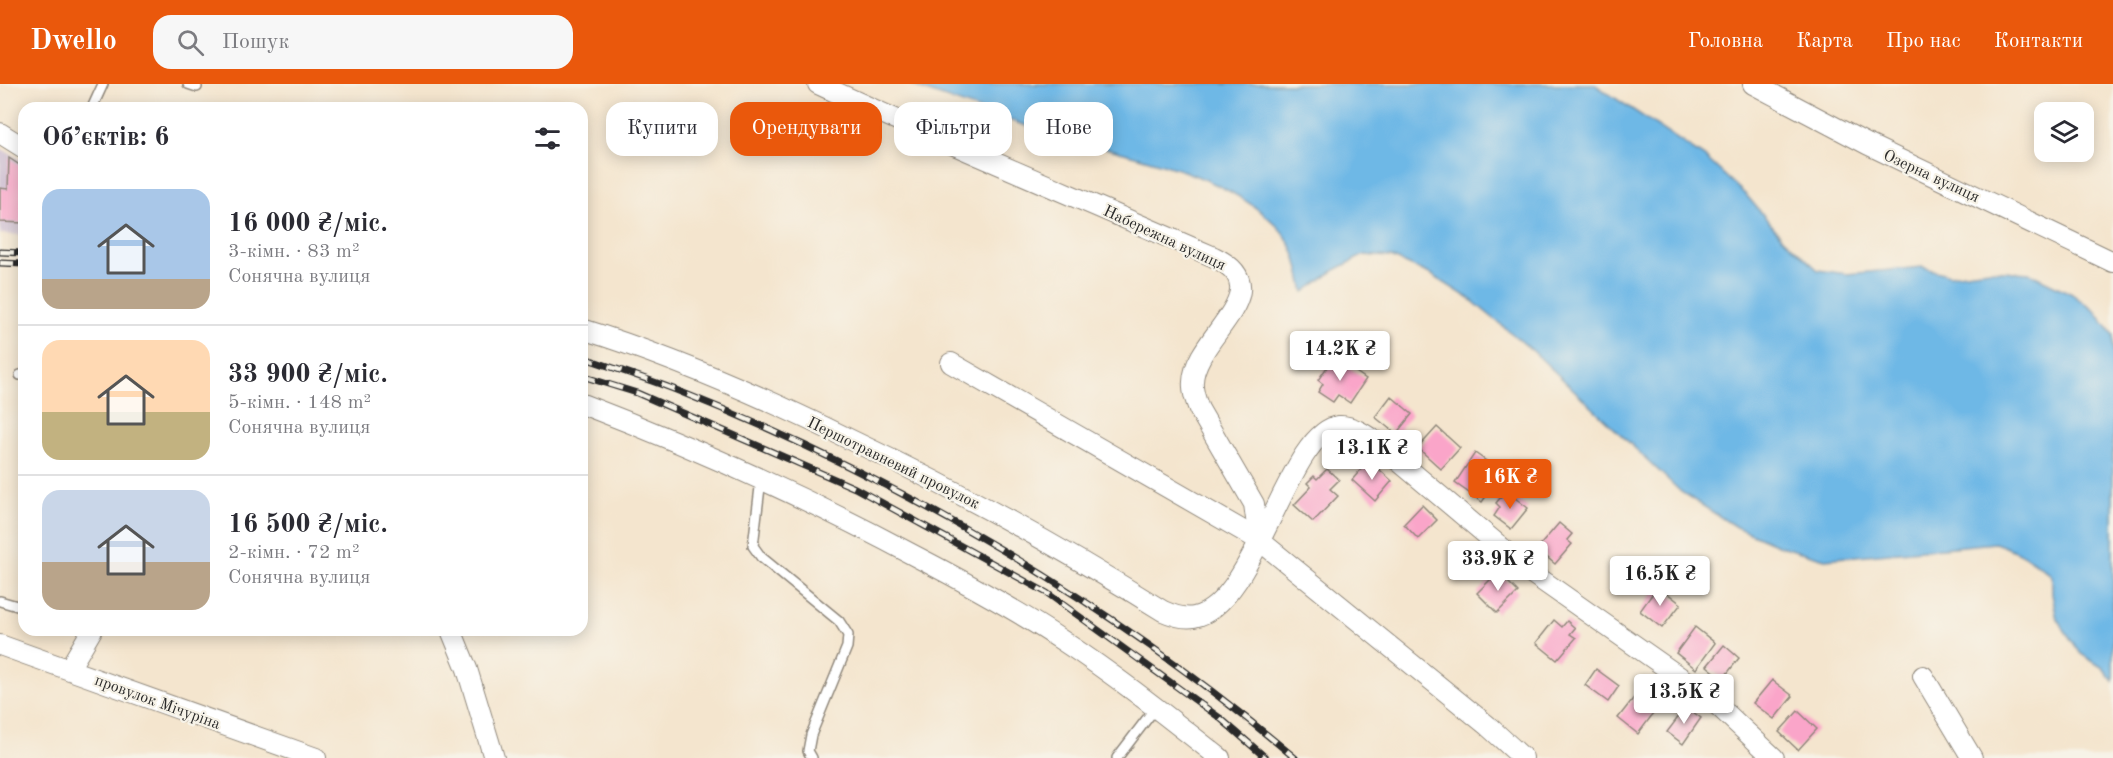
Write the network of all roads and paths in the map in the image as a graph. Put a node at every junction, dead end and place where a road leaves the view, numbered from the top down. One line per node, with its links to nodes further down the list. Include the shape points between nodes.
1 (103, 84): 4 (lane)
2 (818, 84): 12 (street, Набережна вулиця, via 1214,256 1238,273 1238,302 1203,352 1192,381 1199,409 1254,504)
3 (1753, 84): 7 (street, Озерна вулиця, via 1867,144)
4 (95, 102)
5 (0, 134): 6 (street)
6 (18, 144)
7 (2113, 262)
8 (588, 330): 12 (street, Першотравневий провулок, via 784,407 923,474 1020,525 1177,617 1194,617 1222,599 1248,565)
9 (951, 363): 12 (street)
10 (588, 407): 11 (street)
11 (761, 479): 20 (street, via 841,516 969,584 1063,641); 23 (lane, via 753,546 761,557 839,621 848,635 847,647 811,735 808,751)
12 (1259, 540): 26 (street); 27 (street, via 1314,442 1331,428 1350,427 1376,442 1533,574 1711,699)
13 (0, 601): 14 (lane)
14 (18, 606)
15 (88, 636): 18 (street)
16 (453, 636): 22 (street)
17 (0, 645): 18 (street, провулок Мічуріна)
18 (69, 669): 21 (street, провулок Мічуріна)
19 (1923, 675): 28 (street)
20 (1156, 708): 24 (lane); 25 (street)
21 (316, 758)
22 (494, 758)
23 (812, 758)
24 (1117, 758)
25 (1220, 758)
26 (1522, 758)
27 (1774, 758)
28 (1972, 758)

